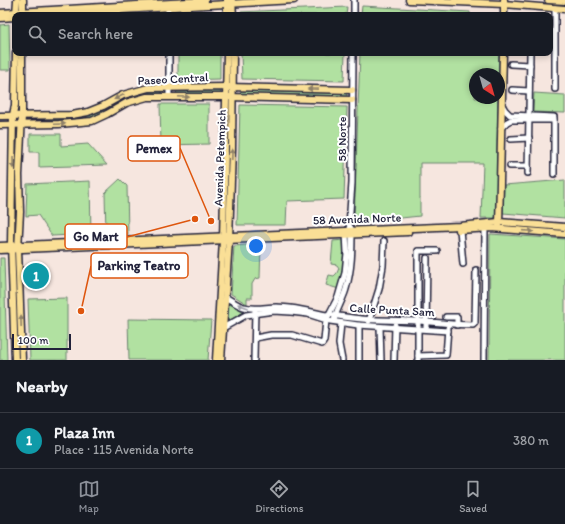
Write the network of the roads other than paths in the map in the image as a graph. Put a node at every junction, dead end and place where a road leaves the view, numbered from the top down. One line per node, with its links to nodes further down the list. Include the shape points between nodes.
1 (17, 0): 15 (main road)
2 (23, 0): 16 (main road)
3 (218, 0): 12 (main road)
4 (294, 0): 10 (main road)
5 (354, 0): 22 (street)
6 (409, 0): 11 (main road)
7 (548, 0): 8 (main road)
8 (555, 1): 9 (main road); 13 (main road)
9 (565, 1)
10 (230, 2): 12 (main road); 20 (main road); 21 (main road)
11 (504, 2): 13 (main road)
12 (168, 6): 17 (main road); 18 (main road); 19 (street)
13 (555, 8): 14 (main road); 40 (street)
14 (565, 9)
15 (18, 12)
16 (19, 12)
17 (56, 12)
18 (79, 12)
19 (168, 12)
20 (228, 12)
21 (232, 12)
22 (354, 12)
23 (0, 13): 24 (main road)
24 (12, 14)
25 (12, 15): 26 (main road)
26 (0, 18)
27 (16, 56): 49 (main road)
28 (22, 56): 50 (main road)
29 (169, 56): 38 (street)
30 (227, 56): 39 (main road, Avenida Petempich)
31 (233, 56): 39 (main road, Avenida Petempich)
32 (353, 56): 41 (street, 58 Norte)
33 (503, 56): 37 (main road)
34 (530, 56): 36 (street)
35 (511, 64): 36 (street)
36 (530, 64): 43 (street)
37 (503, 68)
38 (170, 88): 39 (main road, Paseo Central); 44 (street); 50 (main road, Paseo Central, one-way to 50, via 134,91 88,112 72,115)
39 (230, 88): 41 (main road, Paseo Central, one-way to 39); 45 (main road, Avenida Petempich)
40 (554, 89)
41 (352, 90): 46 (street, 58 Norte)
42 (512, 90): 43 (street)
43 (529, 91): 53 (street)
44 (169, 96): 45 (main road, Paseo Central, one-way to 45); 55 (main road, Paseo Central, one-way to 44, via 92,121 134,100)
45 (230, 97): 46 (main road, Paseo Central); 70 (main road, Avenida Petempich)
46 (352, 100): 68 (street, 58 Norte)
47 (502, 104): 52 (street, via 504,110)
48 (502, 104): 57 (main road)
49 (13, 115): 50 (main road, Paseo Central); 51 (main road, Paseo Central); 54 (main road)
50 (22, 115): 55 (main road)
51 (0, 116)
52 (515, 118): 53 (street); 57 (street)
53 (529, 118): 58 (street); 63 (street, via 554,120)
54 (14, 124): 55 (main road, Paseo Central); 56 (main road, Paseo Central); 73 (main road, one-way to 73)
55 (21, 124): 73 (main road)
56 (0, 125)
57 (501, 128): 64 (main road)
58 (529, 138): 59 (street); 61 (street)
59 (511, 139)
60 (510, 166): 61 (street)
61 (528, 166): 62 (street)
62 (528, 172)
63 (554, 174)
64 (499, 226): 65 (main road, 58 Avenida Norte); 66 (main road, 58 Avenida Norte); 68 (main road, 58 Avenida Norte, via 492,223); 69 (main road, 58 Avenida Norte, one-way to 69)
65 (565, 226)
66 (485, 228): 67 (main road, 58 Avenida Norte); 110 (street)
67 (460, 230): 68 (main road, 58 Avenida Norte); 77 (street)
68 (349, 231): 70 (main road, 58 Avenida Norte); 81 (street, 58 Norte, via 349,266 344,295)
69 (565, 234)
70 (226, 237): 73 (main road, 58 Avenida Norte); 79 (main road, Avenida Petempich); 103 (main road, Avenida Petempich)
71 (384, 241): 83 (street, via 379,289)
72 (0, 246): 73 (main road)
73 (15, 247): 74 (main road); 101 (main road); 102 (main road, one-way to 73)
74 (0, 250)
75 (436, 251): 86 (street, via 418,251)
76 (427, 258): 87 (street)
77 (463, 264)
78 (476, 270): 90 (street, Calle Punta Sam, via 475,323)
79 (225, 297): 80 (street, Calle Punta Sam, one-way to 79); 94 (main road, Avenida Petempich)
80 (255, 311): 81 (street, Calle Punta Sam, via 270,307 291,307); 84 (street, Calle Punta Sam, via 308,314); 94 (street, Calle Punta Sam); 99 (street)
81 (333, 317): 83 (street, Calle Punta Sam); 84 (street, Calle Punta Sam); 88 (street, Calle Punta Sam)
82 (446, 317): 90 (street, via 457,318)
83 (369, 319): 85 (street, Calle Punta Sam); 92 (street)
84 (326, 320): 99 (street, via 322,344 284,334)
85 (395, 320): 86 (street, Calle Punta Sam); 95 (street)
86 (418, 321): 87 (street, Calle Punta Sam); 96 (street)
87 (426, 321): 89 (street, Calle Punta Sam); 97 (street)
88 (341, 323): 91 (street, Calle Punta Sam); 106 (street)
89 (448, 323): 90 (street, Calle Punta Sam); 98 (street)
90 (457, 325)
91 (359, 326): 92 (street, Calle Punta Sam); 107 (street)
92 (368, 326): 93 (street, Calle Punta Sam)
93 (380, 327): 95 (street, Calle Punta Sam); 108 (street)
94 (223, 328): 104 (main road, Avenida Petempich)
95 (394, 328): 96 (street, Calle Punta Sam); 109 (street)
96 (418, 329): 97 (street, Calle Punta Sam); 100 (street)
97 (426, 329): 98 (street, Calle Punta Sam)
98 (448, 331): 100 (street, via 446,355)
99 (256, 338): 105 (street)
100 (418, 358)
101 (15, 360)
102 (22, 360)
103 (216, 360)
104 (221, 360)
105 (254, 360)
106 (342, 360)
107 (359, 360)
108 (381, 360)
109 (394, 360)
110 (484, 360)

